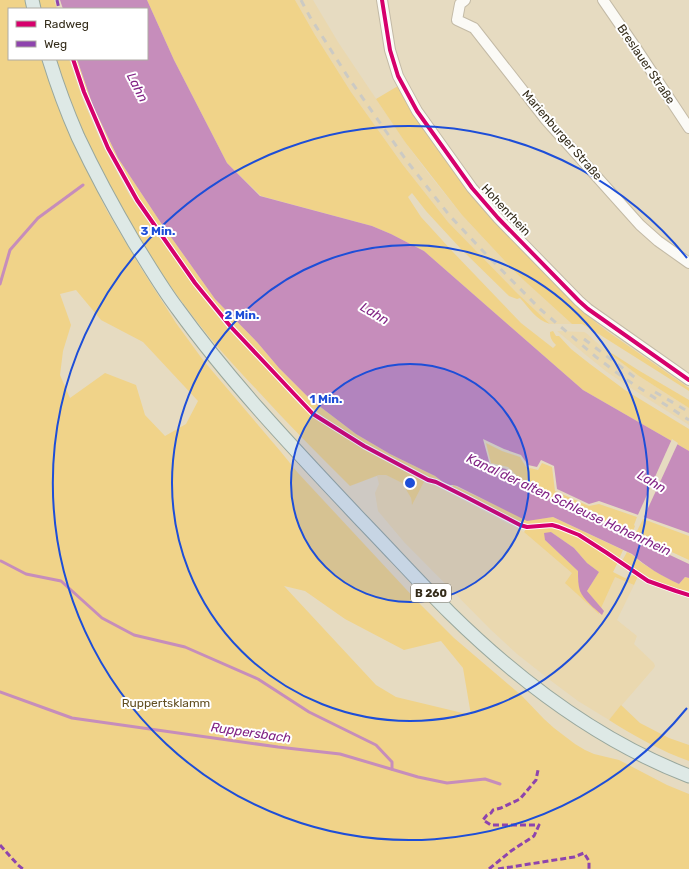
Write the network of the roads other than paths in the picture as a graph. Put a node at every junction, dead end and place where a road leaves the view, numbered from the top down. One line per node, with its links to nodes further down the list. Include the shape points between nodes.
1 (382, 0): 7 (street, Hohenrhein, via 390,50 398,76 417,111 472,188 588,309)
2 (465, 0): 6 (street, Marienburger Straße, via 460,4 457,20 474,28 546,120 640,225)
3 (603, 0): 5 (street, Breslauer Straße)
4 (49, 60): 8 (main road, B 260, via 59,91 99,180 148,265 206,346 287,440 451,613 522,677 595,729)
5 (689, 128)
6 (689, 263)
7 (689, 380)
8 (689, 776)

